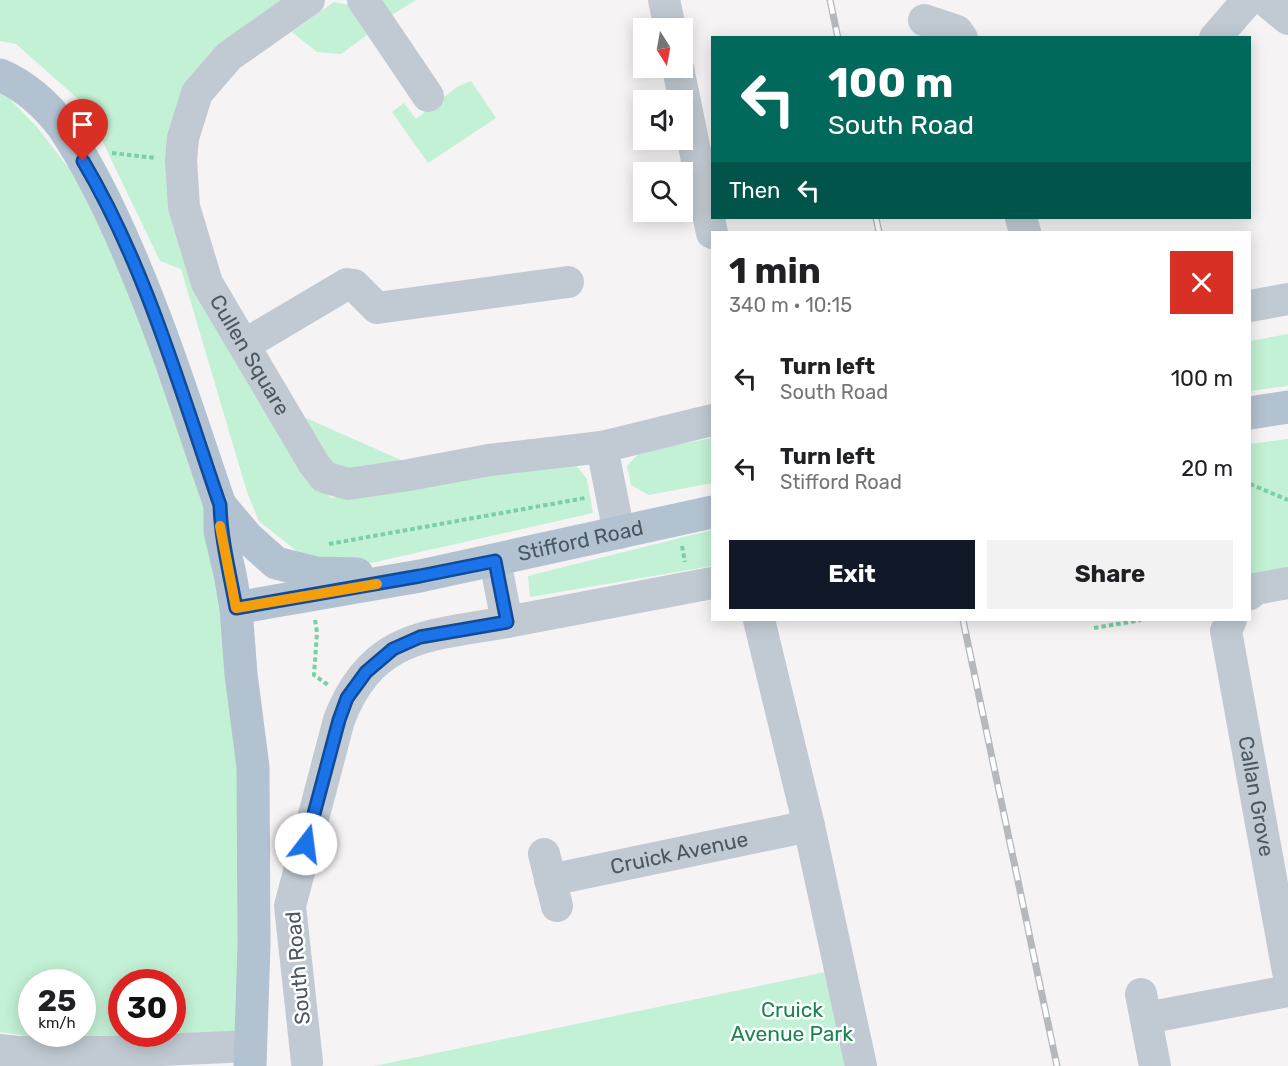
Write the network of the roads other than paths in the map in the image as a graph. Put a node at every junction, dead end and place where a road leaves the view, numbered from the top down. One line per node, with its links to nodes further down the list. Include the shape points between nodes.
1 (309, 0): 18 (street, Cullen Square, via 229,56 197,93 183,138 184,207 207,283)
2 (363, 0): 13 (street)
3 (664, 0): 6 (street)
4 (1248, 0): 10 (street)
5 (1265, 0): 7 (street)
6 (668, 18)
7 (1288, 19)
8 (924, 20): 9 (street, via 957,31)
9 (961, 36)
10 (1217, 36)
11 (0, 75): 23 (main road, via 39,100 62,125 105,198 156,318)
12 (680, 78): 14 (street)
13 (429, 96)
14 (712, 231)
15 (568, 282): 18 (street, via 377,308 354,285 347,284)
16 (1288, 299): 17 (street)
17 (1251, 306)
18 (244, 345): 22 (street, Cullen Square, via 314,464 324,477 348,484 489,460)
19 (1288, 407): 20 (main road)
20 (1251, 413)
21 (711, 420): 22 (street, Cullen Square)
22 (602, 447): 25 (street)
23 (220, 505): 27 (main road, via 276,563 316,573); 31 (main road, South Road, via 220,531)
24 (711, 512): 25 (main road, Stifford Road)
25 (619, 533): 26 (main road, Stifford Road)
26 (495, 561): 27 (main road, Stifford Road); 34 (street)
27 (420, 576): 31 (main road, Stifford Road)
28 (711, 583): 34 (street)
29 (1288, 583): 30 (street)
30 (1251, 593)
31 (236, 608): 40 (main road, South Road, via 253,767)
32 (759, 621): 35 (street)
33 (1231, 621): 37 (street, Callan Grove, via 1226,631)
34 (507, 622): 41 (street, South Road, via 420,637 393,649 366,672 347,698 290,906)
35 (809, 826): 36 (street, Cruick Avenue); 42 (street)
36 (550, 880)
37 (1288, 972)
38 (1288, 991): 43 (street, via 1143,1006)
39 (0, 1050): 40 (street)
40 (250, 1056)
41 (307, 1062)
42 (861, 1066)
43 (1155, 1066)

